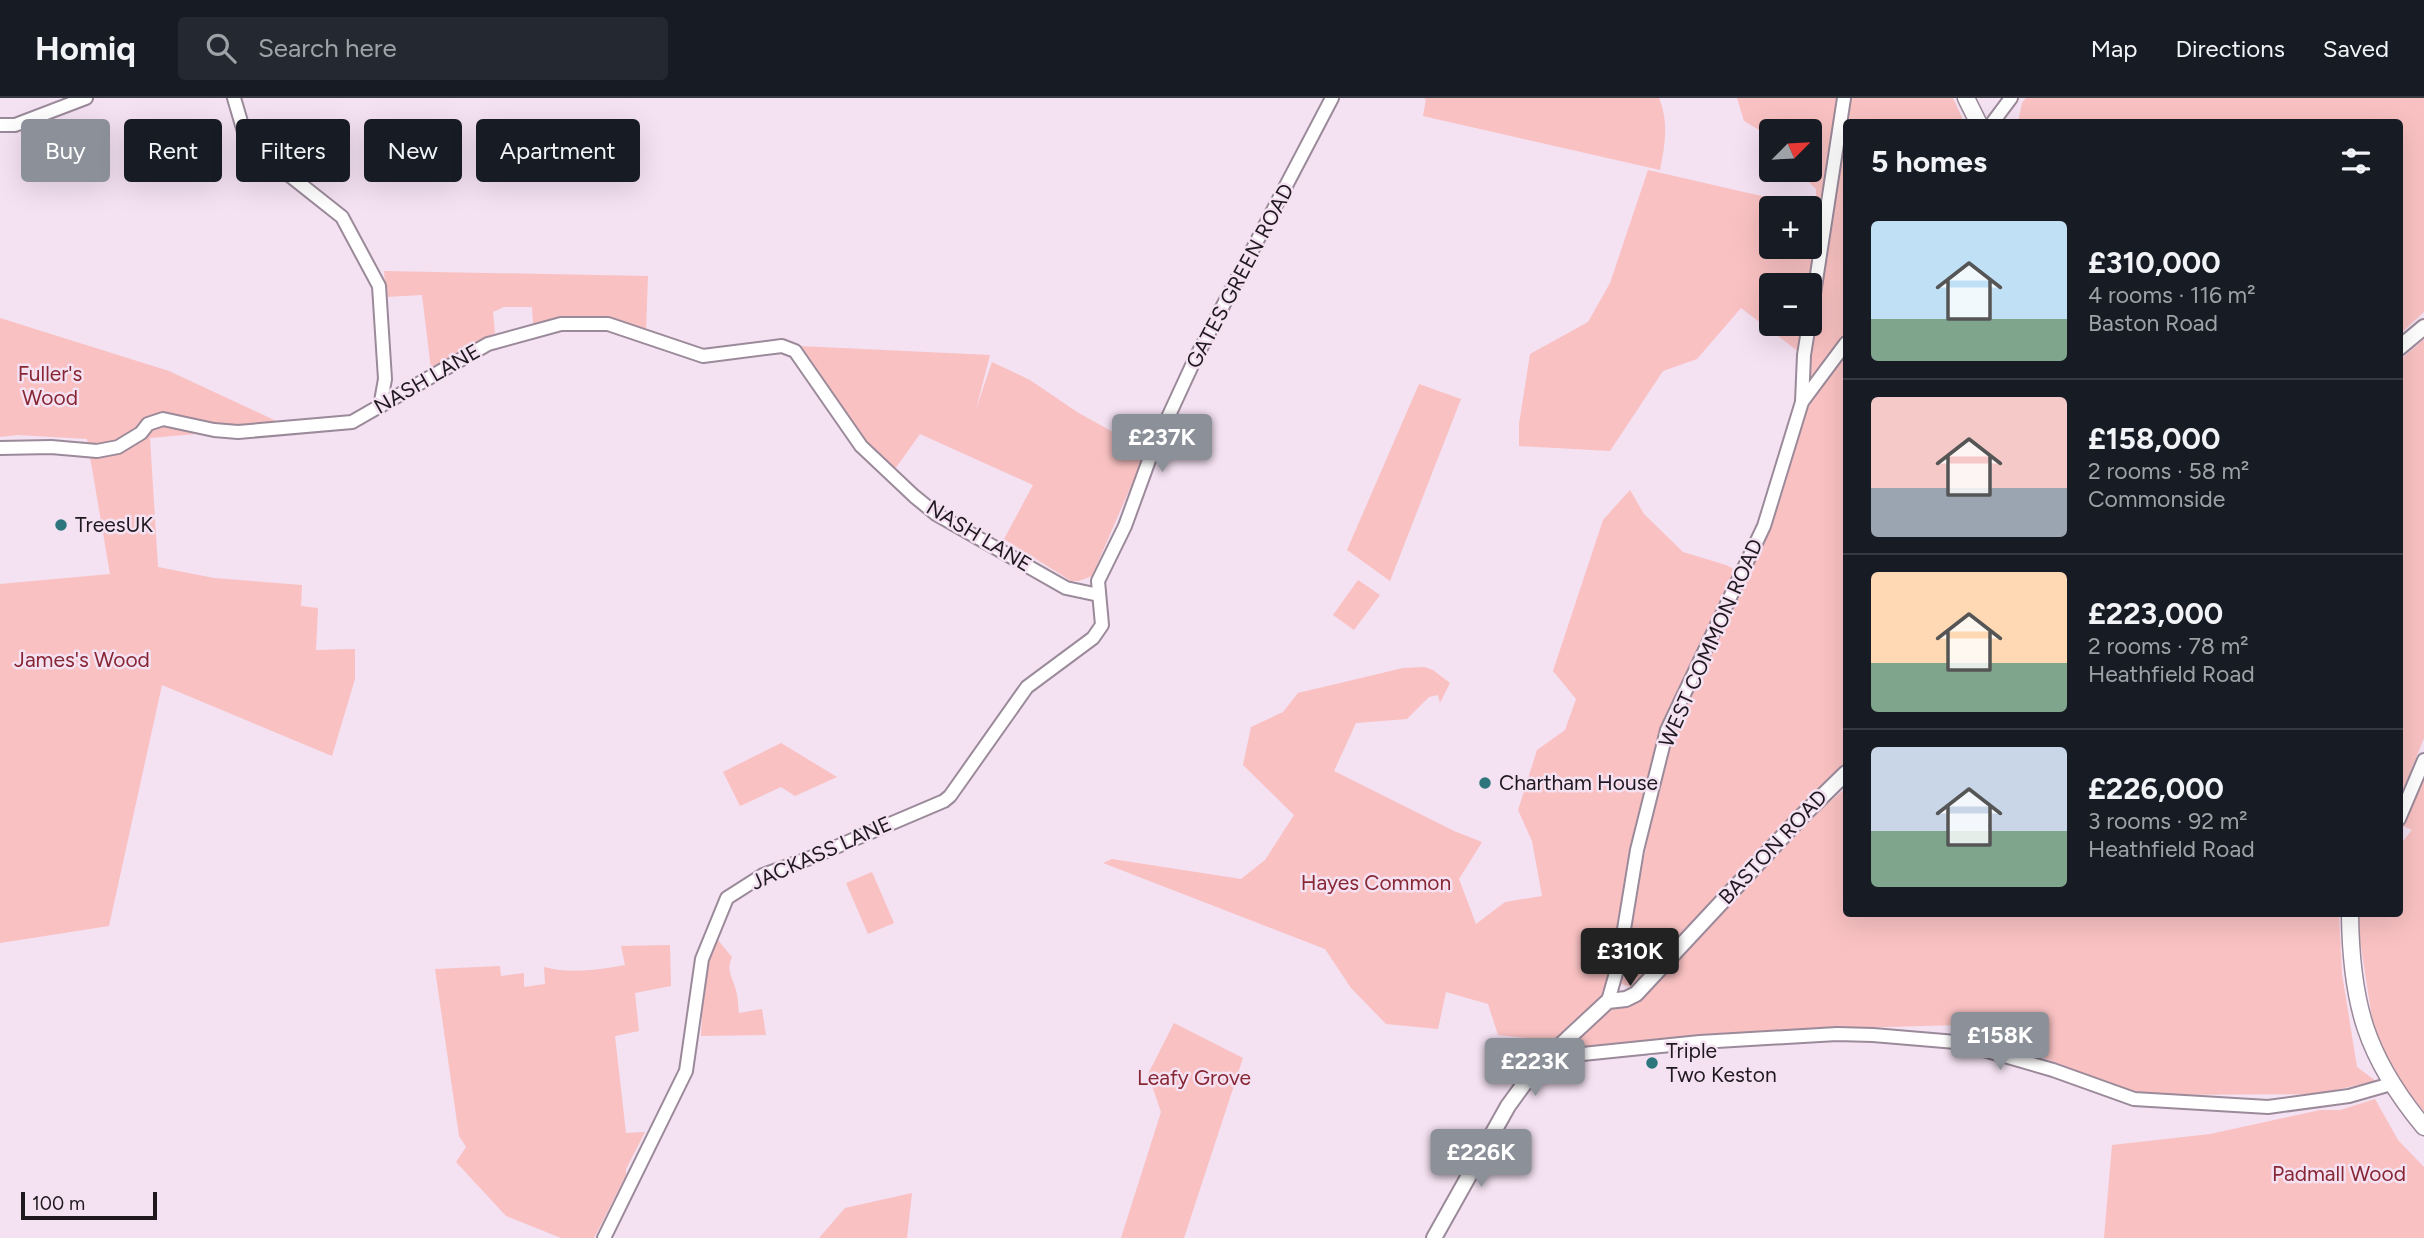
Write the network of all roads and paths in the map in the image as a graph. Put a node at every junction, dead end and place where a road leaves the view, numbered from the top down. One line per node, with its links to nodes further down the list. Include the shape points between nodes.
1 (86, 98): 9 (street, via 15,125)
2 (234, 98): 15 (street, via 244,132 255,148 334,208 358,244 379,286)
3 (1332, 98): 20 (street, GATES GREEN ROAD, via 1194,361 1152,452 1125,526 1102,569)
4 (1844, 98): 10 (street)
5 (1966, 98): 7 (highway)
6 (2011, 98): 8 (street)
7 (1976, 119)
8 (1995, 119)
9 (0, 125)
10 (1817, 273)
11 (2424, 327): 13 (main road)
12 (1807, 336): 17 (street)
13 (2403, 345)
14 (1843, 347): 17 (street, WEST COMMON ROAD)
15 (385, 379): 16 (street); 18 (street)
16 (407, 390): 18 (street, NASH LANE); 20 (street, NASH LANE, via 488,344 561,324 608,324 703,356 782,346 795,351 861,446 936,514 1066,588)
17 (1802, 402): 26 (street, WEST COMMON ROAD, via 1764,526 1667,730 1637,850)
18 (380, 407): 19 (street, NASH LANE, via 352,422 238,432 163,419 148,424 118,447 97,451)
19 (0, 448)
20 (1099, 595): 23 (street, GATES GREEN ROAD, via 1102,625 1093,638 1027,687)
21 (2424, 760): 24 (street)
22 (1843, 777): 26 (main road, BASTON ROAD, via 1636,994)
23 (944, 801): 32 (street, JACKASS LANE, via 763,875 727,898 702,959 686,1071)
24 (2403, 810)
25 (2350, 917): 30 (highway, via 2360,1011 2369,1041)
26 (1608, 1001): 27 (main road)
27 (1573, 1034): 28 (street, via 1575,1049); 29 (main road)
28 (1593, 1052): 29 (street); 30 (street, via 1700,1042 1874,1035 1956,1042 2134,1099 2268,1107 2349,1096)
29 (1550, 1053): 33 (main road, via 1513,1098)
30 (2392, 1084): 31 (highway)
31 (2424, 1127)
32 (604, 1238)
33 (1434, 1238)

